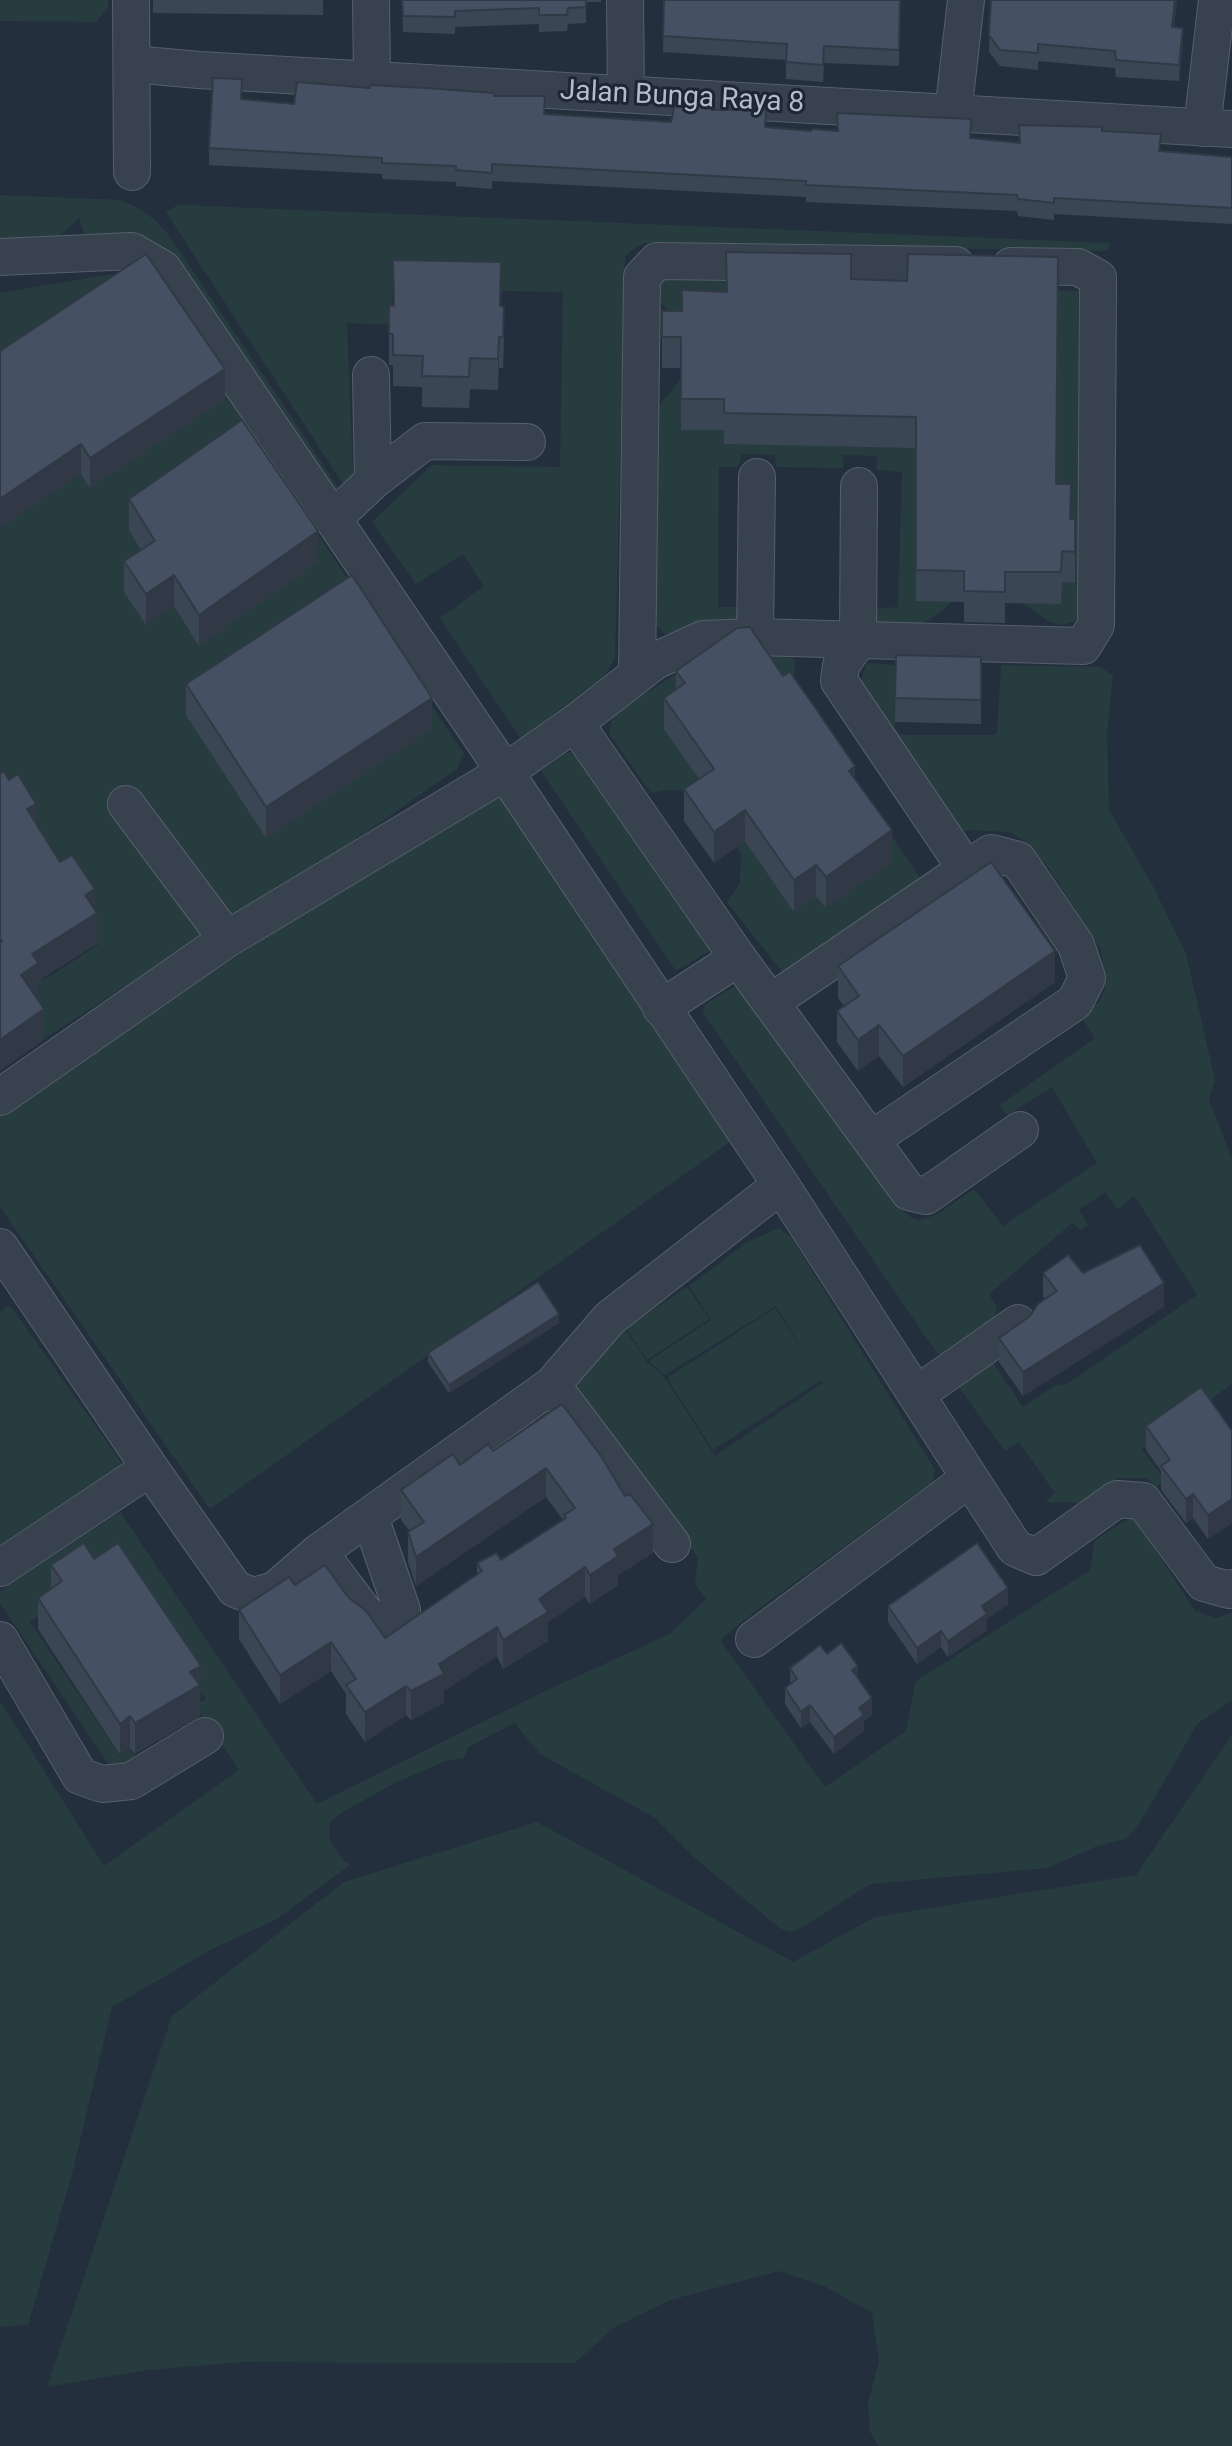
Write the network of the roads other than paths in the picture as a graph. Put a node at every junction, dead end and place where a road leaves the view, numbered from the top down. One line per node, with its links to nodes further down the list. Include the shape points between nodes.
1 (131, 0): 6 (street)
2 (371, 0): 7 (street)
3 (625, 0): 8 (street)
4 (966, 0): 9 (street)
5 (1217, 0): 10 (street)
6 (132, 64): 7 (street, Jalan Bunga Raya 8); 11 (street)
7 (372, 79): 8 (street, Jalan Bunga Raya 8)
8 (626, 94): 9 (street, Jalan Bunga Raya 8)
9 (953, 114): 10 (street, Jalan Bunga Raya 8)
10 (1217, 129)
11 (132, 172)
12 (0, 257): 18 (street, via 132,251 163,269)
13 (371, 375): 16 (street)
14 (527, 442): 16 (street, via 425,441)
15 (757, 477): 19 (street)
16 (373, 481): 18 (street)
17 (859, 486): 20 (street)
18 (334, 518): 23 (street)
19 (755, 637): 20 (street); 21 (street, via 703,639)
20 (858, 641): 21 (street, via 1083,646 1096,625 1098,278 1078,267 657,261 642,277); 25 (street, via 841,665 839,681)
21 (637, 674): 22 (street)
22 (575, 723): 23 (street); 27 (street)
23 (505, 772): 26 (street); 29 (street)
24 (126, 804): 26 (street)
25 (966, 869): 28 (street); 32 (street, via 991,853 1018,860 1076,945 1087,978 1075,1002)
26 (227, 939): 30 (street)
27 (738, 958): 28 (street); 29 (street)
28 (771, 1002): 32 (street)
29 (661, 1008): 33 (street)
30 (0, 1097)
31 (1020, 1130): 32 (street, via 926,1196 909,1192)
32 (872, 1139)
33 (781, 1185): 37 (street, via 610,1318); 38 (street)
34 (0, 1247): 35 (street)
35 (11, 1283): 39 (street)
36 (1018, 1323): 38 (street)
37 (552, 1385): 41 (street); 42 (street)
38 (917, 1394): 40 (street)
39 (150, 1468): 43 (street, via 235,1589 253,1596 275,1590); 44 (street)
40 (970, 1478): 45 (street, via 1015,1548 1036,1557 1117,1499 1143,1501 1204,1583); 46 (street)
41 (370, 1517): 43 (street); 43 (street, via 402,1610 393,1621 378,1623 365,1613)
42 (672, 1544)
43 (319, 1552)
44 (0, 1568)
45 (1232, 1588)
46 (754, 1639)
47 (0, 1640): 48 (street, via 80,1776 102,1784 131,1781)
48 (205, 1736)

